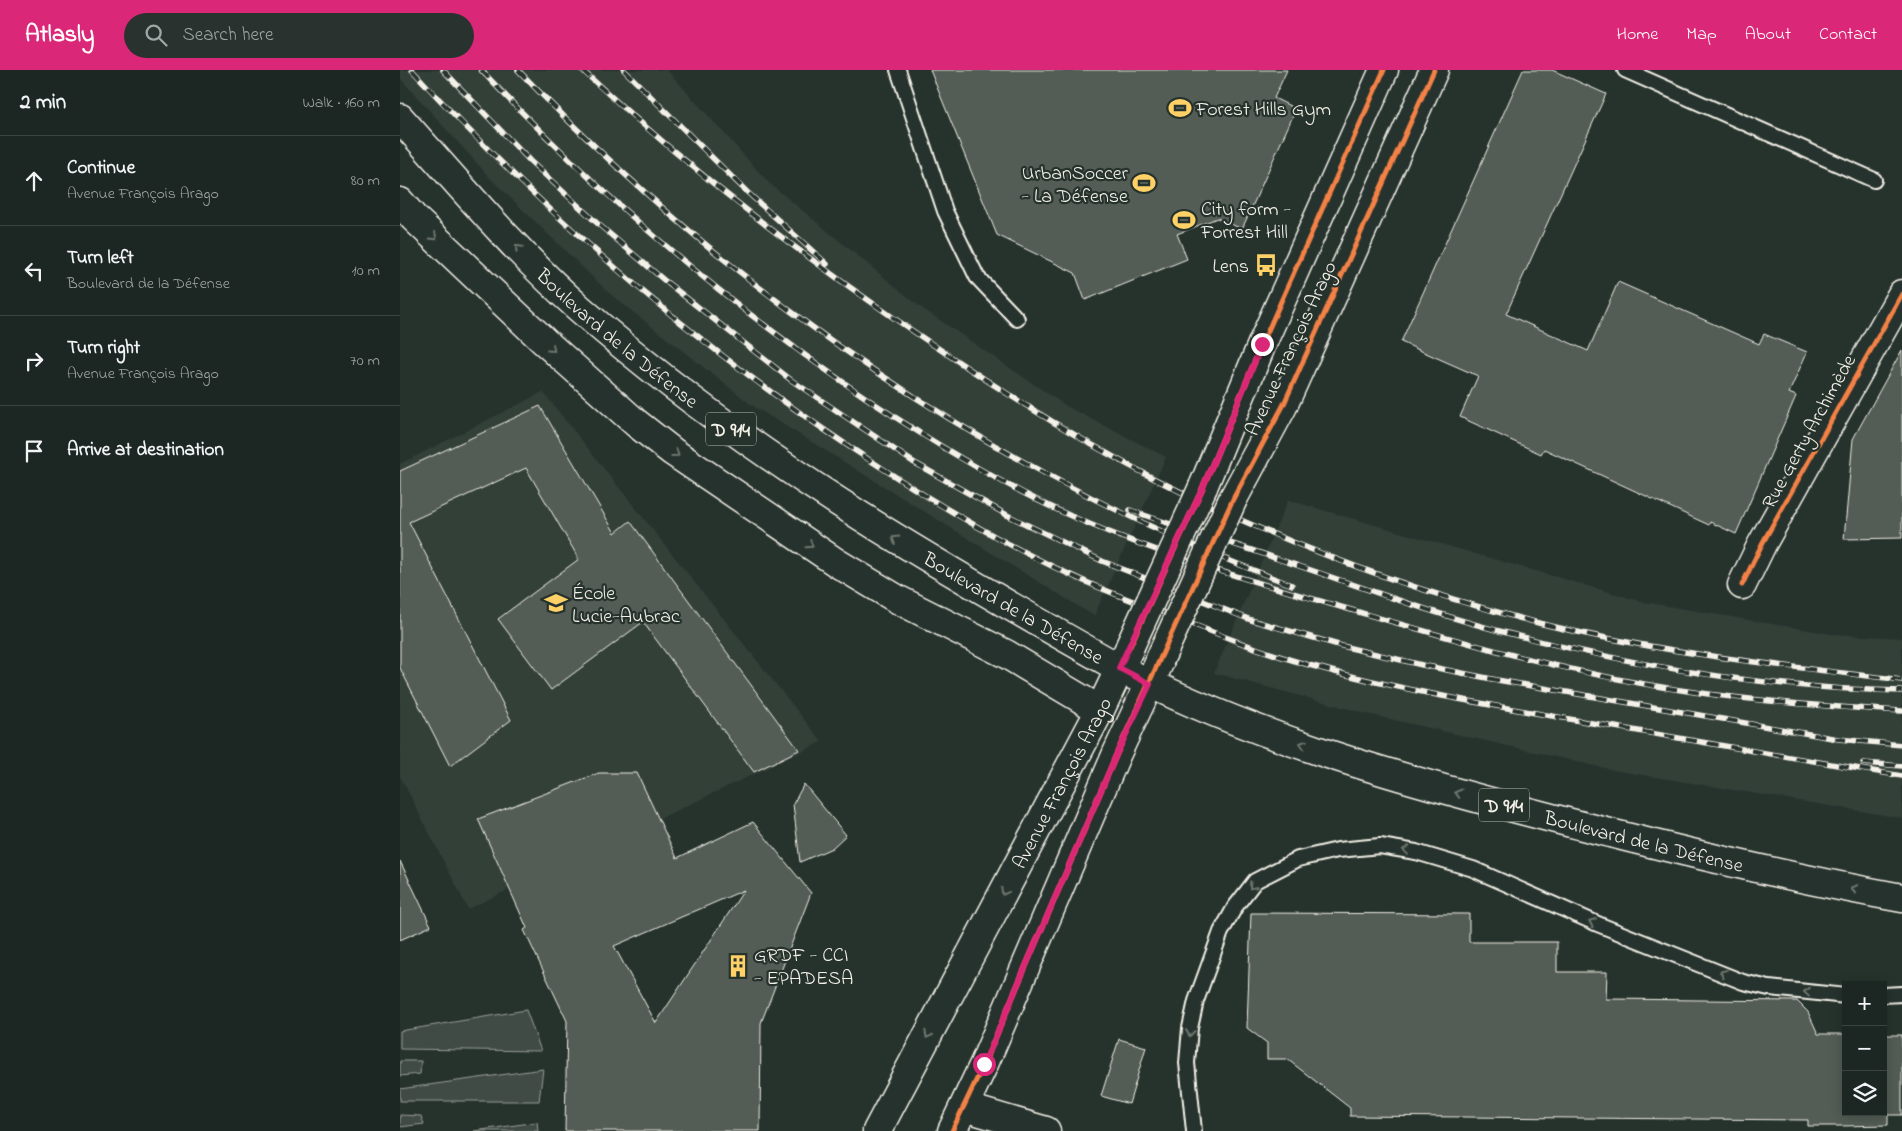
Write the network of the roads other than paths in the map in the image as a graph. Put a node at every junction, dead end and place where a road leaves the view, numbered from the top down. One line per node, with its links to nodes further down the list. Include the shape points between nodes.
1 (898, 70): 9 (lane, via 945,211 977,277)
2 (1384, 70): 11 (main road, Avenue François Arago, bridge, via 1262,344 1203,487)
3 (1434, 70): 12 (main road, Avenue François Arago, bridge, via 1283,406 1233,499)
4 (1625, 70): 6 (lane)
5 (400, 118): 11 (main road, Boulevard de la Défense / D 914, one-way to 5, via 911,549 804,481 693,402 558,288)
6 (1874, 180)
7 (400, 202): 13 (main road, D 914, one-way to 13, via 544,341 673,452 863,579 1006,654)
8 (1902, 294): 10 (main road, Rue Gerty Archimède)
9 (1016, 319)
10 (1742, 585)
11 (1125, 657): 12 (main road, Boulevard de la Défense / D 914); 13 (main road, Avenue François Arago)
12 (1150, 684): 14 (main road, Boulevard de la Défense / D 914, one-way to 12, via 1677,851 1481,799 1362,765); 18 (main road, Avenue François Arago, via 1117,753)
13 (1100, 710): 19 (main road, Avenue François Arago, one-way to 19)
14 (1902, 898)
15 (1902, 994): 16 (lane)
16 (1887, 995)
17 (1842, 996): 22 (lane, one-way to 22, via 1769,988 1744,982 1600,925 1473,869 1416,852 1380,846 1338,850 1298,859 1255,881 1221,932 1196,1001 1190,1028 1188,1063)
18 (964, 1108): 20 (main road, Avenue François Arago); 21 (main road)
19 (877, 1131)
20 (952, 1131)
21 (1046, 1131)
22 (1194, 1131)

